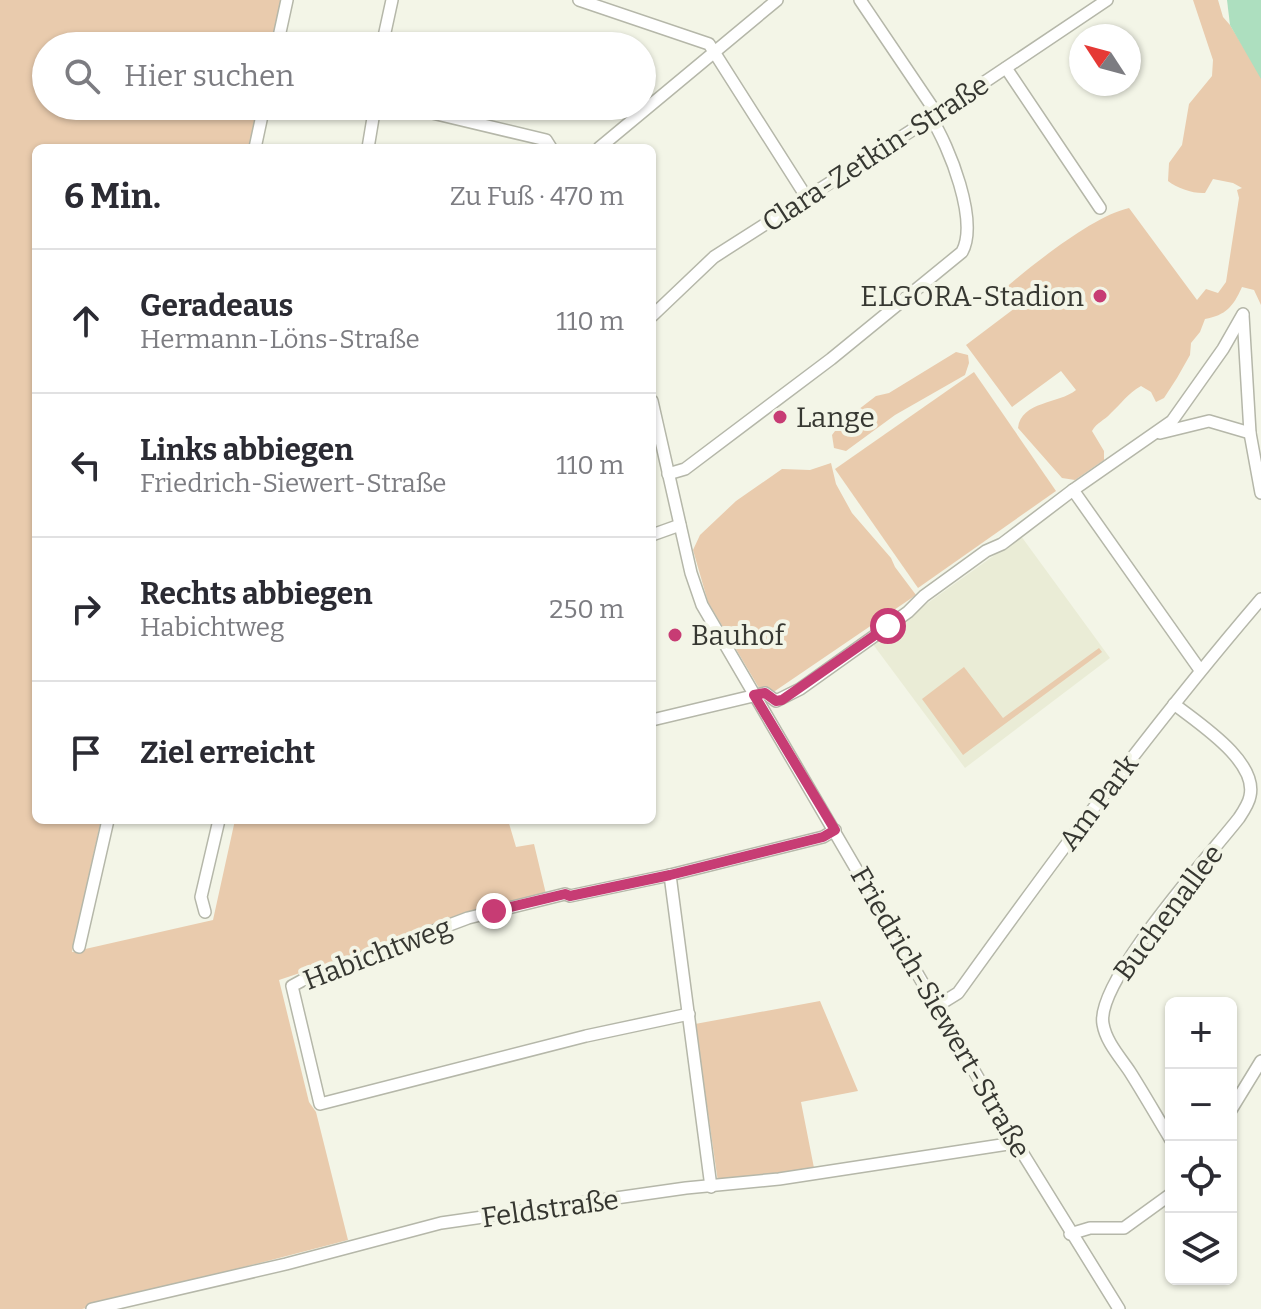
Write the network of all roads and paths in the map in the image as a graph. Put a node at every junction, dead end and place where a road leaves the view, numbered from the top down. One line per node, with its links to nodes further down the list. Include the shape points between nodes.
1 (287, 0): 7 (street)
2 (392, 0): 8 (street)
3 (579, 0): 9 (street, via 709,44)
4 (777, 0): 9 (street)
5 (860, 0): 12 (street)
6 (1107, 0): 10 (street, Clara-Zetkin-Straße)
7 (280, 32)
8 (385, 32)
9 (715, 53): 11 (street); 21 (street)
10 (1006, 68): 12 (street, Clara-Zetkin-Straße); 22 (street)
11 (656, 101)
12 (934, 116): 21 (street, Clara-Zetkin-Straße); 27 (street, via 969,224 958,257 685,469)
13 (261, 120): 17 (street)
14 (373, 120): 18 (street)
15 (462, 120): 19 (street)
16 (633, 120): 20 (street)
17 (256, 144)
18 (369, 144)
19 (548, 144)
20 (604, 144)
21 (807, 198): 23 (street, Clara-Zetkin-Straße, via 714,257)
22 (1100, 208)
23 (656, 312)
24 (656, 419): 27 (street, Friedrich-Siewert-Straße)
25 (1250, 433): 26 (street, via 1209,421); 26 (street, via 1243,314 1180,412); 29 (street)
26 (1152, 435): 28 (street)
27 (668, 474): 30 (street, Friedrich-Siewert-Straße)
28 (1073, 490): 33 (street); 34 (street, via 800,689 776,701 765,693)
29 (1261, 493)
30 (680, 525): 31 (street); 34 (street, Friedrich-Siewert-Straße, via 702,605)
31 (656, 534)
32 (1261, 599): 33 (street, Am Park)
33 (1200, 670): 35 (street, Am Park)
34 (754, 695): 36 (street); 39 (street, Friedrich-Siewert-Straße)
35 (1174, 704): 43 (street, Am Park, via 958,993); 47 (street, Buchenallee, via 1241,762 1250,778 1250,796 1239,818 1139,945 1110,988 1103,1013 1112,1046)
36 (656, 719)
37 (107, 824): 42 (street)
38 (218, 824): 41 (street, via 201,897)
39 (835, 830): 40 (street, Habichtweg); 43 (street, Friedrich-Siewert-Straße)
40 (670, 875): 44 (street); 44 (street, Habichtweg, via 468,918 292,986 320,1104)
41 (205, 912)
42 (79, 947)
43 (937, 1006): 48 (street, Friedrich-Siewert-Straße)
44 (689, 1014): 49 (street)
45 (1261, 1061): 46 (street)
46 (1237, 1100)
47 (1165, 1130)
48 (1015, 1141): 49 (street, Feldstraße); 51 (street, Friedrich-Siewert-Straße)
49 (711, 1187): 52 (street, Feldstraße, via 441,1223)
50 (1165, 1198): 51 (street, via 1124,1228)
51 (1070, 1234): 53 (street, Friedrich-Siewert-Straße)
52 (92, 1309)
53 (1119, 1309)

